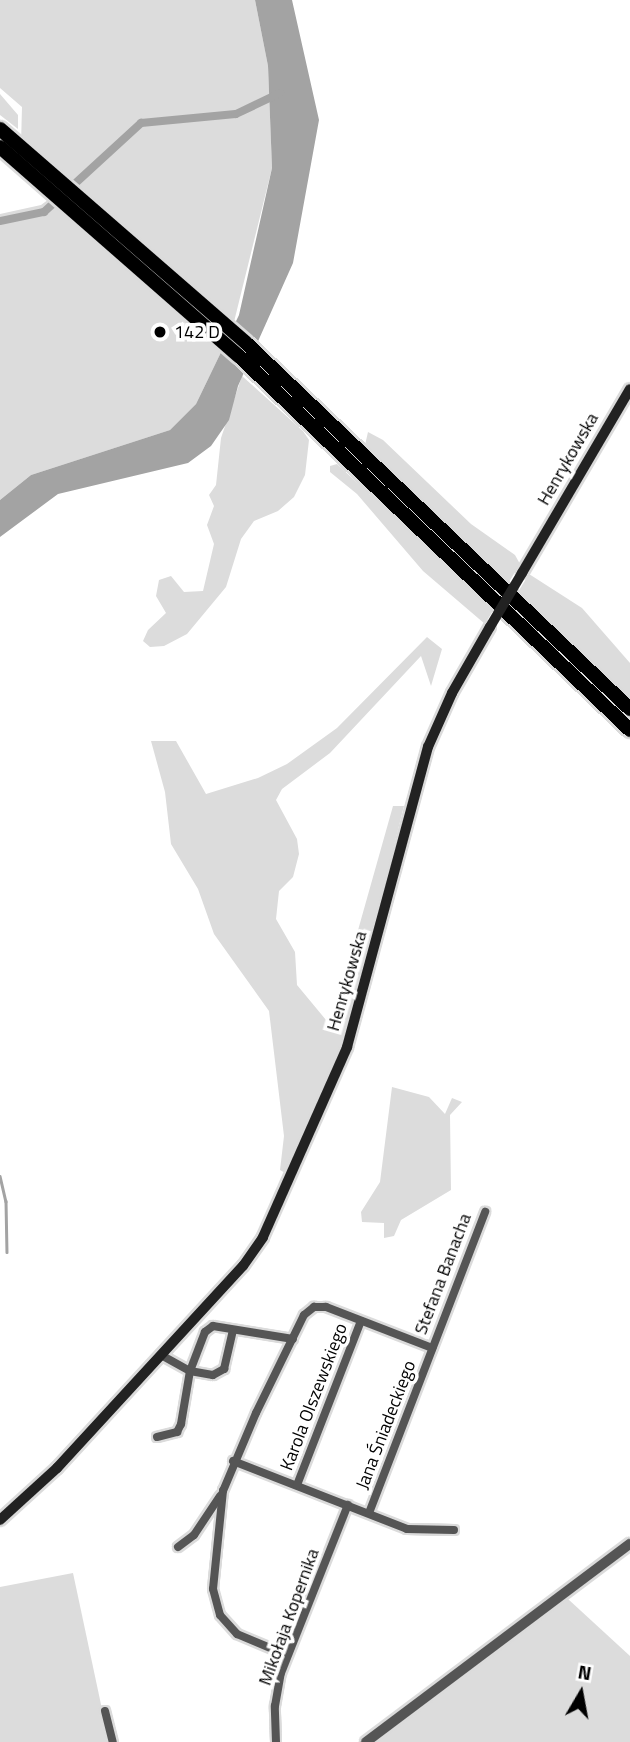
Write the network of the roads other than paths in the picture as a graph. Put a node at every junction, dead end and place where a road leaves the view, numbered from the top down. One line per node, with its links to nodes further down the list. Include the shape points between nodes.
1 (0, 129): 3 (highway)
2 (0, 147): 3 (highway)
3 (242, 349): 5 (highway)
4 (630, 389): 13 (main road, Henrykowska, bridge, via 452,693 428,747 347,1047 263,1237)
5 (289, 394): 6 (highway); 7 (highway)
6 (630, 709)
7 (630, 730)
8 (485, 1212): 12 (street, Stefana Banacha)
9 (361, 1321): 11 (street, via 314,1307 304,1315); 12 (street); 17 (street, Karola Olszewskiego)
10 (233, 1331): 11 (street); 14 (street, via 209,1328); 14 (street, via 219,1374)
11 (293, 1339): 16 (street)
12 (432, 1348): 20 (street, Jana Śniadeckiego)
13 (161, 1355): 14 (street); 21 (main road, Henrykowska, via 57,1468)
14 (190, 1371): 15 (street, via 181,1424 177,1432)
15 (157, 1437)
16 (233, 1461): 17 (street); 18 (street)
17 (297, 1485): 19 (street)
18 (223, 1492): 24 (street, via 201,1527); 25 (street, via 213,1589 219,1615 237,1634)
19 (348, 1505): 20 (street); 25 (street, Mikołaja Kopernika)
20 (369, 1513): 22 (street, via 407,1529)
21 (0, 1520)
22 (454, 1530)
23 (630, 1544): 29 (street)
24 (178, 1547)
25 (287, 1655): 28 (street, Mikołaja Kopernika, via 277,1689)
26 (105, 1711): 27 (street)
27 (113, 1742)
28 (276, 1742)
29 (366, 1742)

